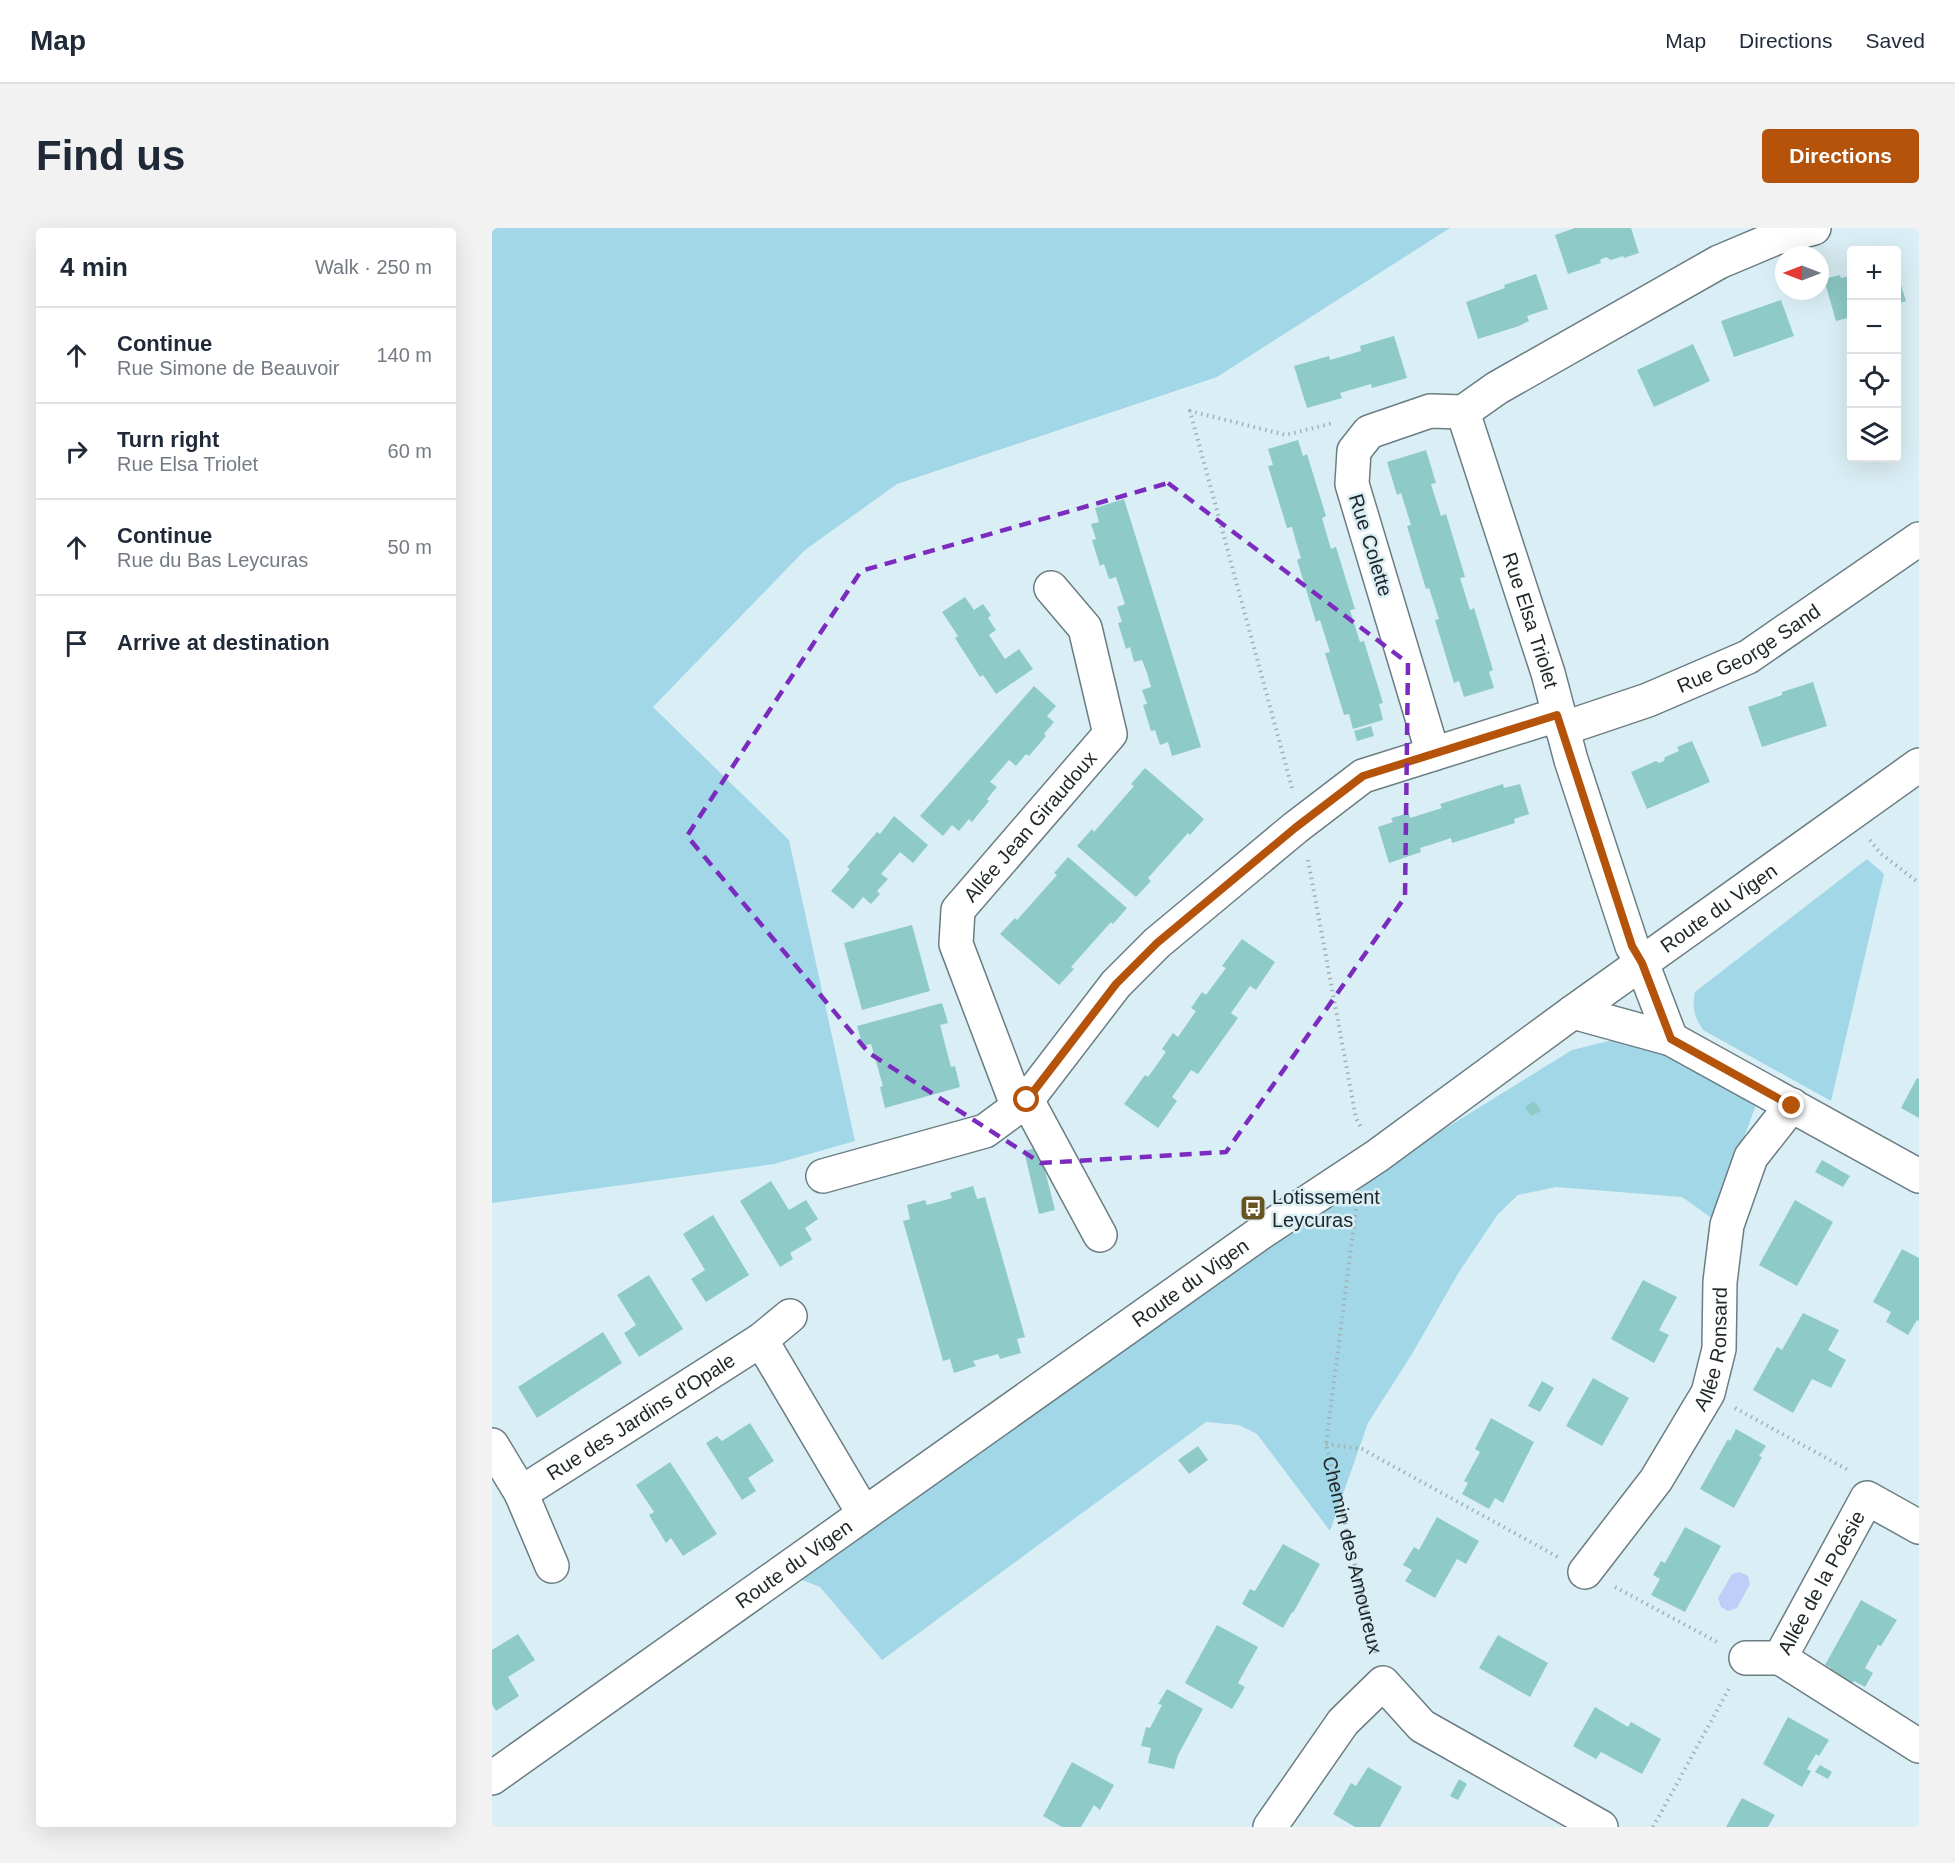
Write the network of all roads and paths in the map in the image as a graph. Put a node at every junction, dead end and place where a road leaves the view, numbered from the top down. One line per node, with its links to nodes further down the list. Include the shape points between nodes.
1 (1814, 228): 2 (street, via 1776,238 1719,262 1497,388)
2 (1463, 412): 3 (street, via 1430,411 1369,432); 6 (street, Rue Elsa Triolet, via 1548,673)
3 (1359, 444): 7 (street, Rue Colette, via 1354,451 1352,484); 10 (path, via 1343,420 1286,435 1190,411)
4 (1919, 539): 6 (street, Rue George Sand, via 1748,657 1648,699)
5 (1051, 588): 15 (street, Allée Jean Giraudoux, via 1085,628 1110,734 958,910 956,944 1014,1097)
6 (1560, 722): 7 (street, Rue George Sand); 12 (street, Rue Elsa Triolet, via 1632,946)
7 (1434, 754): 10 (street, Rue George Sand, via 1363,776)
8 (1919, 765): 9 (street, Route du Vigen)
9 (1851, 814): 11 (path, via 1880,853); 12 (street, Route du Vigen)
10 (1301, 823): 15 (street, Rue George Sand, via 1157,943 1116,984); 17 (path, via 1356,1118)
11 (1919, 883)
12 (1642, 963): 13 (street, Route du Vigen); 14 (street, Rue Elsa Triolet)
13 (1573, 1012): 14 (street); 17 (street, Route du Vigen)
14 (1671, 1039): 16 (street)
15 (1024, 1102): 18 (street, Rue George Sand, via 985,1131); 20 (street)
16 (1792, 1106): 19 (street); 23 (street, Allée Ronsard, via 1750,1157 1727,1225 1720,1282 1719,1349)
17 (1369, 1161): 24 (path, Chemin des Amoureux); 28 (street, Route du Vigen, via 1259,1234)
18 (823, 1176)
19 (1919, 1176)
20 (1100, 1235)
21 (790, 1316): 22 (street, Rue des Jardins d'Opale)
22 (761, 1340): 26 (street, Rue des Jardins d'Opale); 28 (street)
23 (1708, 1393): 27 (path, via 1857,1475); 31 (street, Allée Ronsard, via 1656,1480)
24 (1326, 1444): 31 (path, via 1362,1449); 34 (path, Chemin des Amoureux)
25 (492, 1445): 26 (street)
26 (521, 1493): 30 (street)
27 (1867, 1498): 29 (street, Allée de la Poésie); 33 (street, Allée de la Poésie)
28 (864, 1514): 36 (street, Route du Vigen)
29 (1919, 1527)
30 (552, 1566)
31 (1585, 1572): 32 (path)
32 (1746, 1658): 33 (street, Allée de la Poésie); 39 (path)
33 (1779, 1658): 35 (street)
34 (1383, 1683): 37 (street, via 1343,1722); 38 (street, via 1422,1726)
35 (1919, 1746)
36 (492, 1778)
37 (1270, 1827)
38 (1601, 1827)
39 (1653, 1827)

